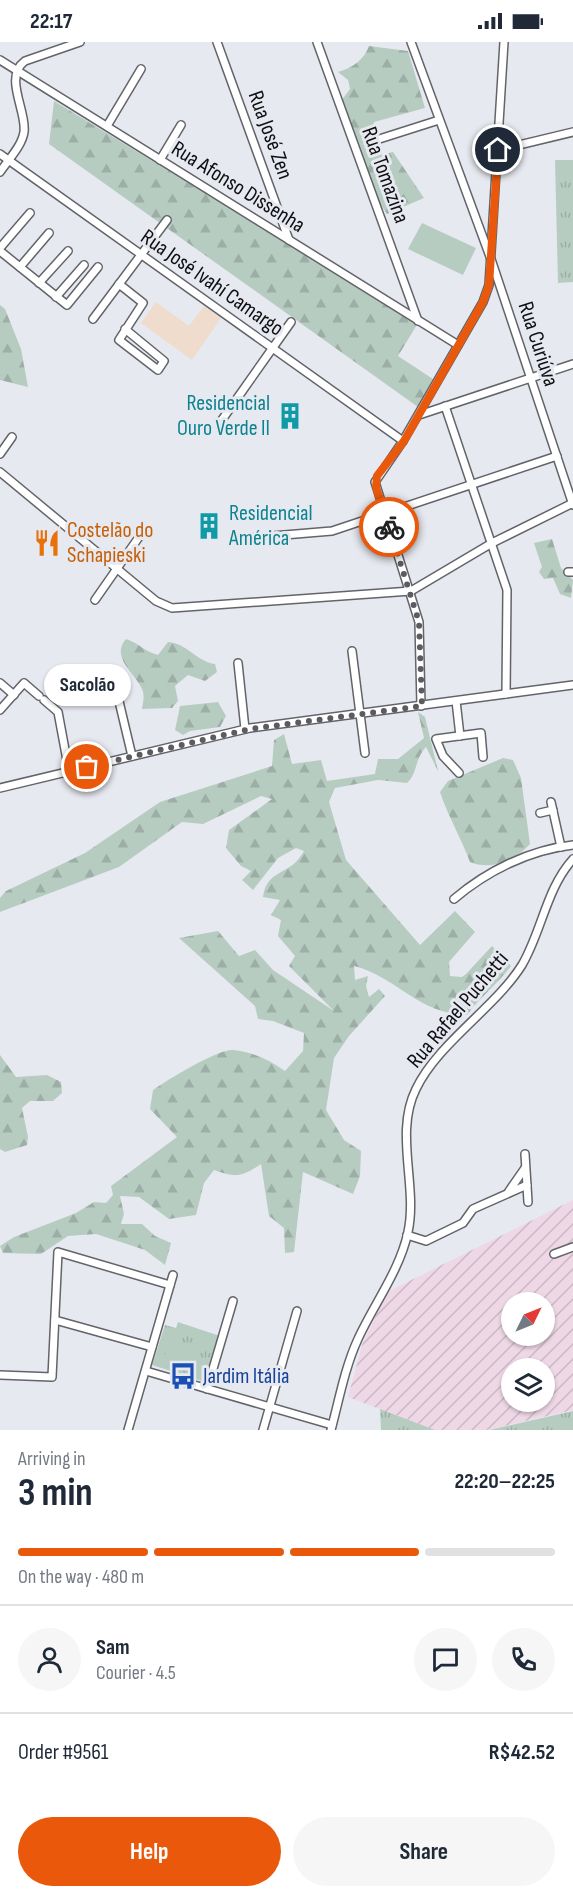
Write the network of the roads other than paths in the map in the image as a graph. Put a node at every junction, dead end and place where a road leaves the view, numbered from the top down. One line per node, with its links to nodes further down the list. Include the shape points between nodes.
1 (54, 42): 7 (street)
2 (80, 42): 7 (street)
3 (217, 42): 24 (street, Rua José Zen)
4 (317, 42): 36 (street, Rua Tomazina)
5 (411, 42): 11 (street, Rua Curiúva)
6 (504, 42): 16 (street)
7 (56, 51): 10 (street, via 25,61)
8 (0, 60): 10 (street, Rua Afonso Dissenha)
9 (141, 69): 12 (street)
10 (17, 71): 12 (street, Rua Afonso Dissenha); 18 (street, via 24,133)
11 (439, 120): 15 (street); 28 (street, Rua Curiúva)
12 (106, 126): 19 (street, Rua Afonso Dissenha)
13 (182, 126): 19 (street)
14 (573, 132): 16 (street)
15 (373, 141)
16 (498, 150): 28 (street)
17 (0, 154): 18 (street, Rua José Ivahí Camargo)
18 (8, 160): 20 (street); 27 (street, Rua José Ivahí Camargo)
19 (160, 160): 24 (street, Rua Afonso Dissenha)
20 (0, 172)
21 (30, 213): 25 (street)
22 (167, 220): 27 (street)
23 (50, 233): 30 (street)
24 (289, 240): 36 (street, Rua Afonso Dissenha)
25 (0, 249): 30 (street)
26 (68, 251): 32 (street)
27 (141, 254): 33 (street); 40 (street, Rua José Ivahí Camargo)
28 (492, 262): 39 (street, via 487,293); 42 (street, Rua Curiúva)
29 (84, 265): 34 (street)
30 (20, 267): 32 (street)
31 (98, 267): 34 (street, via 66,305)
32 (39, 282): 34 (street)
33 (119, 284): 35 (street); 38 (street, via 143,302)
34 (56, 297)
35 (93, 319)
36 (418, 321): 39 (street, Rua Afonso Dissenha)
37 (291, 322): 40 (street)
38 (125, 329): 38 (street, via 164,362 158,370 119,340)
39 (458, 345): 44 (street)
40 (273, 348): 45 (street); 47 (street, Rua José Ivahí Camargo)
41 (573, 364): 42 (street)
42 (531, 378): 43 (street); 49 (street, Rua Curiúva)
43 (446, 406): 44 (street); 51 (street)
44 (418, 415): 47 (street)
45 (219, 424)
46 (12, 437): 48 (street)
47 (404, 441): 53 (street, via 375,482)
48 (0, 454)
49 (557, 456): 51 (street); 52 (street, Rua Curiúva)
50 (0, 472): 57 (street)
51 (472, 484): 53 (street); 56 (street)
52 (573, 504): 56 (street)
53 (385, 513): 55 (street, via 326,532); 58 (street)
54 (139, 537): 57 (street)
55 (247, 538)
56 (492, 543): 58 (street); 65 (street, via 508,598)
57 (117, 568): 58 (street, via 156,601 172,608); 59 (street)
58 (411, 591): 68 (street, via 420,635)
59 (95, 600)
60 (352, 651): 70 (street)
61 (238, 663): 71 (street)
62 (0, 683): 66 (street)
63 (573, 685): 65 (street)
64 (117, 693): 74 (street)
65 (506, 694): 67 (street)
66 (14, 695): 69 (street); 76 (street, via 24,683 58,712)
67 (456, 701): 68 (street); 72 (street)
68 (422, 706): 70 (street)
69 (0, 710)
70 (360, 714): 71 (street); 73 (street)
71 (246, 729): 74 (street)
72 (460, 736): 75 (street, via 481,733); 77 (street, via 435,739 442,756)
73 (365, 753)
74 (132, 756): 76 (street)
75 (483, 757)
76 (69, 771): 78 (street)
77 (459, 773)
78 (0, 788)
79 (551, 802): 80 (street)
80 (553, 810): 81 (street); 83 (street)
81 (540, 813)
82 (573, 845): 83 (street)
83 (561, 847): 85 (street, via 485,875)
84 (573, 859): 91 (street, Rua Rafael Puchetti, via 556,883 520,968 427,1071 412,1097 407,1128)
85 (454, 899)
86 (525, 1154): 87 (street)
87 (526, 1168): 88 (street); 89 (street)
88 (527, 1185): 89 (street); 90 (street)
89 (508, 1193): 91 (street, via 473,1209 463,1223 426,1241)
90 (528, 1202)
91 (408, 1235): 104 (street, Rua Rafael Puchetti, via 356,1343)
92 (573, 1247): 93 (street)
93 (554, 1254)
94 (173, 1275): 95 (street)
95 (170, 1285): 98 (street, via 58,1252); 99 (street)
96 (232, 1301): 102 (street)
97 (297, 1311): 103 (street)
98 (55, 1320): 99 (street); 101 (street, via 52,1377)
99 (152, 1347): 100 (street)
100 (146, 1371): 102 (street); 105 (street)
101 (0, 1375)
102 (207, 1389): 103 (street)
103 (269, 1407): 104 (street); 106 (street)
104 (331, 1428)
105 (128, 1430)
106 (262, 1430)

